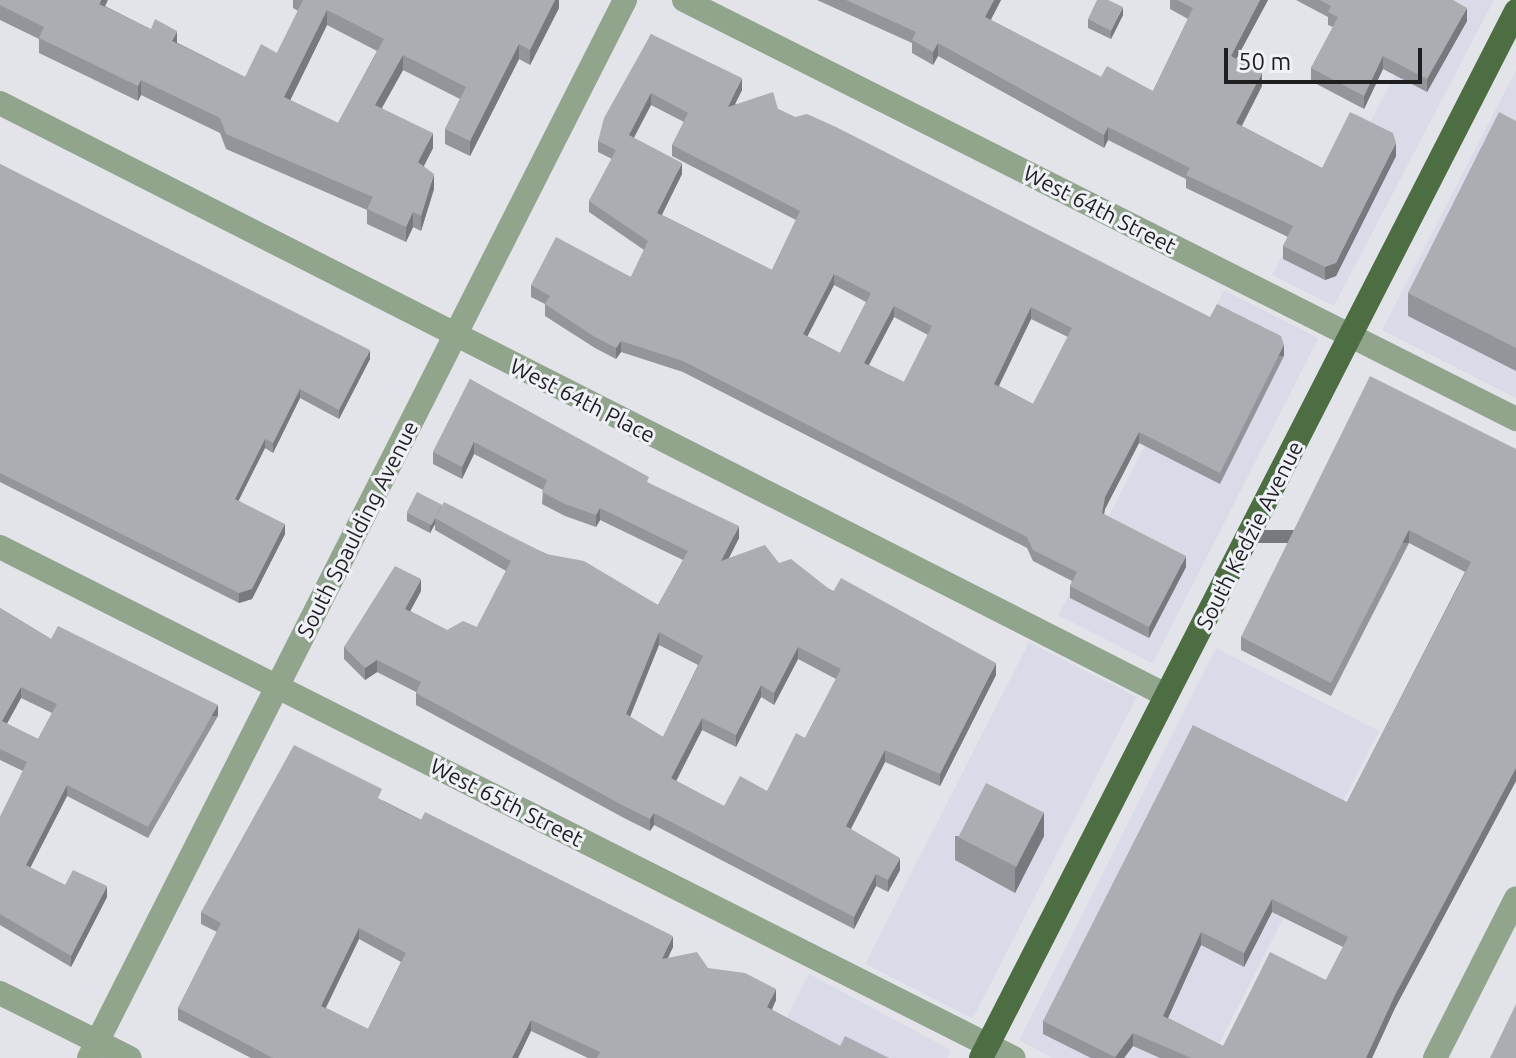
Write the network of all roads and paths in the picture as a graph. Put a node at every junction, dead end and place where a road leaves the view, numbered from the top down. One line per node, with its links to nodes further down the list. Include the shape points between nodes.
1 (625, 0): 5 (street, South Spaulding Avenue)
2 (684, 0): 6 (street, West 64th Street)
3 (1516, 11): 6 (main road, South Kedzie Avenue)
4 (0, 103): 5 (street, West 64th Place)
5 (456, 335): 9 (street, South Spaulding Avenue); 10 (street, West 64th Place)
6 (1350, 335): 7 (street, West 64th Street); 10 (main road, South Kedzie Avenue)
7 (1516, 419)
8 (0, 547): 9 (street, West 65th Street)
9 (277, 687): 13 (street, South Spaulding Avenue); 14 (street, West 65th Street)
10 (1166, 695): 14 (main road, South Kedzie Avenue)
11 (1516, 898): 17 (street)
12 (0, 993): 13 (street)
13 (93, 1050): 15 (street)
14 (984, 1052): 16 (street, West 65th Street)
15 (130, 1058)
16 (1014, 1058)
17 (1435, 1058)

